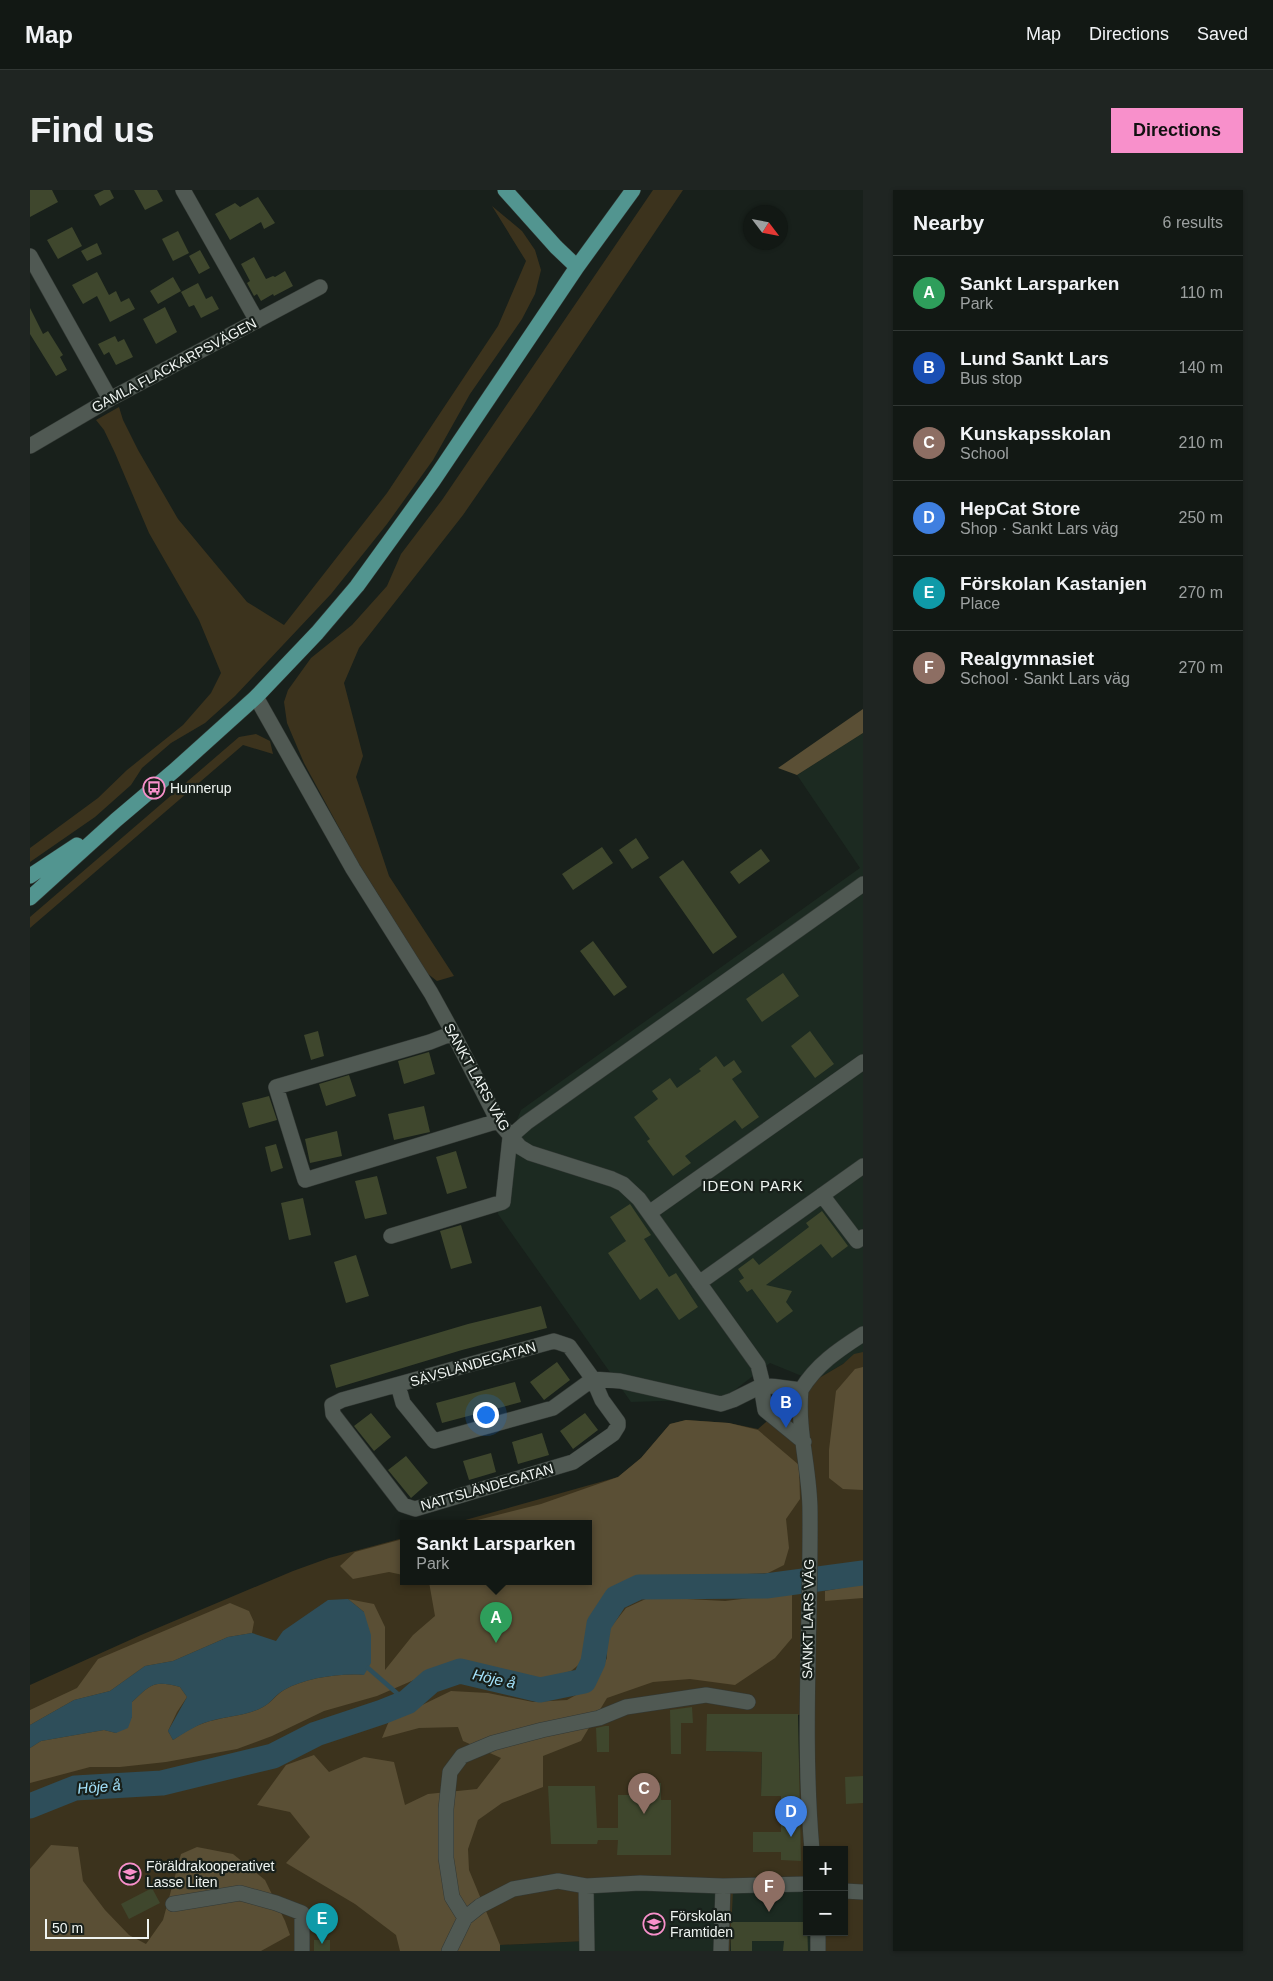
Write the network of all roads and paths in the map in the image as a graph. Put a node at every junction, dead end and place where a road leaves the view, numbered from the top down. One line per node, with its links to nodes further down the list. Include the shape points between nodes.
1 (183, 190): 7 (street)
2 (505, 190): 5 (main road)
3 (632, 190): 5 (main road)
4 (30, 256): 8 (street)
5 (577, 267): 10 (main road, via 433,481 357,586)
6 (320, 287): 7 (street, GAMLA FLACKARPSVÄGEN)
7 (257, 321): 8 (street, GAMLA FLACKARPSVÄGEN)
8 (110, 399): 9 (street, GAMLA FLACKARPSVÄGEN)
9 (30, 446)
10 (256, 697): 11 (main road); 15 (street, SANKT LARS VÄG, via 353,869)
11 (116, 820): 12 (main road); 14 (main road)
12 (30, 876)
13 (863, 884): 18 (street)
14 (30, 898)
15 (453, 1033): 17 (street, SANKT LARS VÄG); 17 (street, via 276,1086 305,1180)
16 (863, 1062): 21 (street)
17 (498, 1122): 18 (street, SANKT LARS VÄG)
18 (510, 1137): 21 (street, SANKT LARS VÄG, via 530,1153 623,1184 639,1198); 22 (street, via 503,1202)
19 (863, 1166): 20 (street)
20 (822, 1195): 23 (street, via 857,1241); 24 (street)
21 (649, 1213): 24 (street, SANKT LARS VÄG)
22 (390, 1236)
23 (863, 1237)
24 (699, 1283): 28 (street, SANKT LARS VÄG, via 758,1365)
25 (863, 1334): 29 (street, via 824,1361)
26 (601, 1380): 27 (street, SÄVSLÄNDEGATAN, via 569,1346 554,1341); 27 (street, via 553,1408 434,1441 403,1403); 28 (street, via 721,1404); 30 (street, NATTSLÄNDEGATAN, via 602,1400 618,1426 613,1434 573,1462 415,1509 403,1505)
27 (398, 1385): 30 (street, SÄVSLÄNDEGATAN, via 342,1400 332,1405)
28 (763, 1385): 29 (street); 31 (street, SANKT LARS VÄG, via 765,1410)
29 (801, 1390): 31 (street, SANKT LARS VÄG)
30 (333, 1414)
31 (804, 1442): 33 (street, SANKT LARS VÄG, via 810,1486 806,1710)
32 (748, 1702): 40 (street, via 706,1695 626,1707 599,1718 493,1743 462,1756 450,1772 446,1858 452,1898)
33 (812, 1846)
34 (803, 1884): 36 (street)
35 (586, 1886): 36 (street, via 640,1883); 40 (street, via 558,1881 513,1889 480,1906); 44 (street)
36 (724, 1886): 45 (street)
37 (848, 1891): 38 (street)
38 (863, 1892)
39 (173, 1904): 42 (street, via 240,1893 276,1902 302,1913)
40 (465, 1918): 43 (street)
41 (818, 1936): 46 (street)
42 (302, 1951)
43 (449, 1951)
44 (587, 1951)
45 (721, 1951)
46 (818, 1951)

